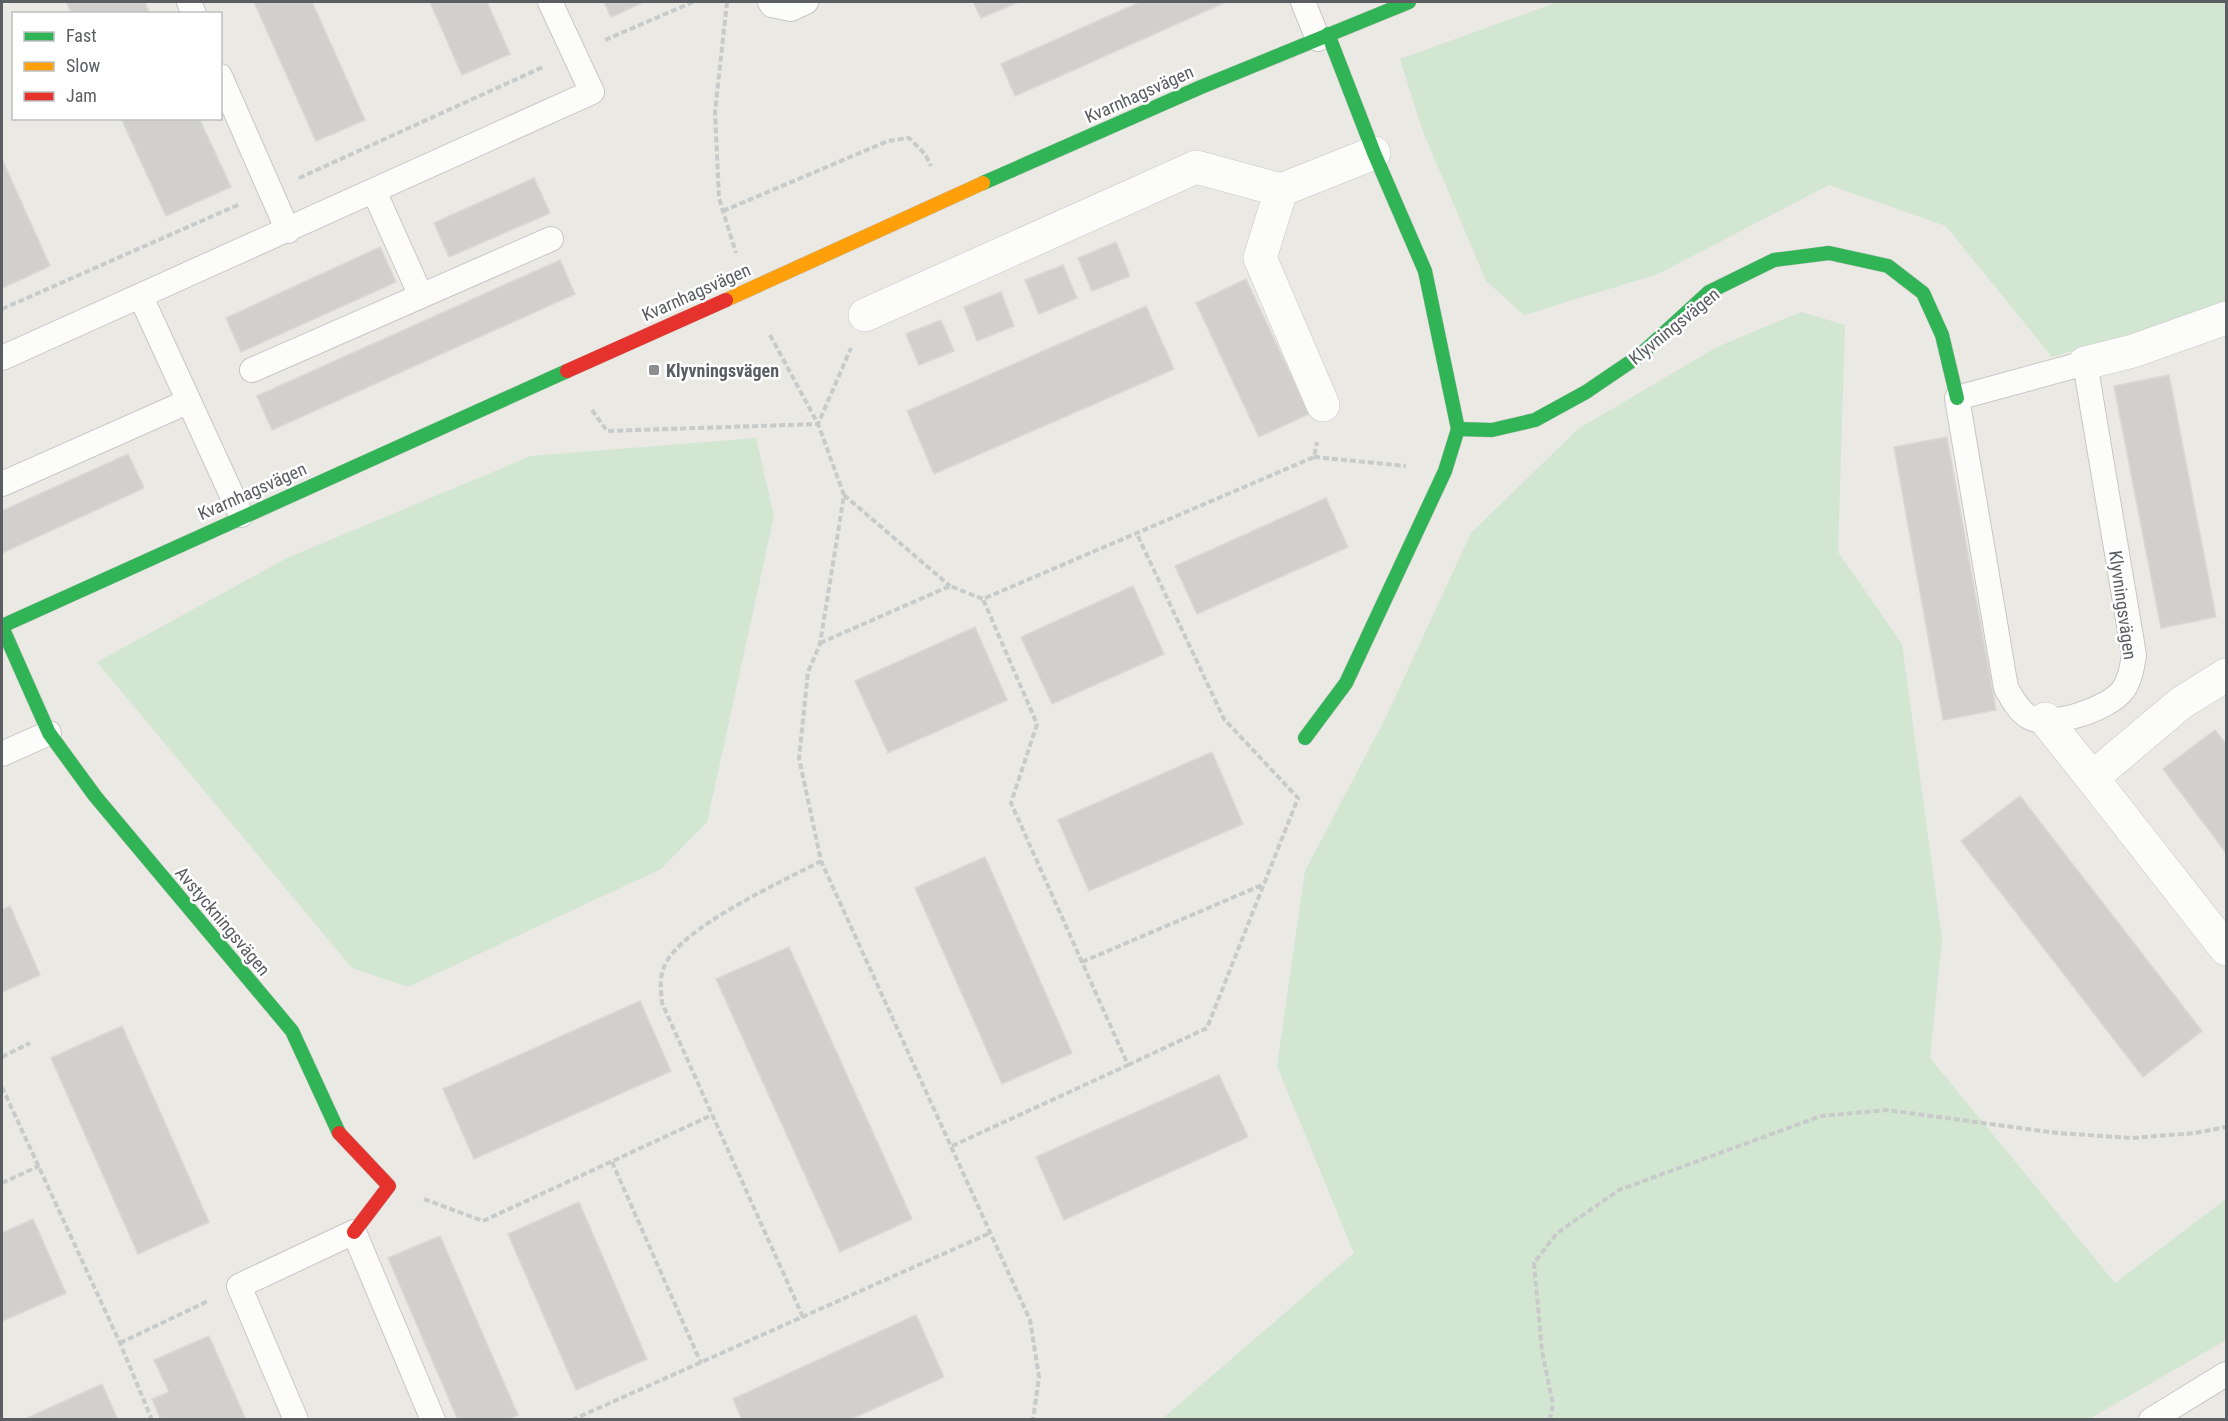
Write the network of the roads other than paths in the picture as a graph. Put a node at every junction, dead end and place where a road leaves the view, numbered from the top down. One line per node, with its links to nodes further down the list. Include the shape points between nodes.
1 (550, 2): 10 (lane, via 592,92)
2 (770, 2): 3 (lane, via 791,9)
3 (806, 2)
4 (1303, 2): 6 (lane)
5 (1409, 2): 6 (street, Kvarnhagsvägen)
6 (1323, 37): 8 (street); 25 (street, Kvarnhagsvägen, via 1006,173)
7 (222, 81): 11 (lane)
8 (1374, 153): 9 (street); 23 (street, via 1425,271)
9 (1281, 190): 15 (street, via 1196,167); 22 (street, via 1260,258)
10 (374, 191): 11 (lane); 13 (lane)
11 (288, 231): 14 (lane)
12 (551, 239): 13 (lane)
13 (422, 296): 19 (lane)
14 (141, 297): 17 (lane); 21 (lane)
15 (865, 315)
16 (2226, 318): 18 (street, via 2133,351)
17 (2, 358)
18 (2085, 363): 20 (lane); 28 (lane, Klyvningsvägen, via 2134,655 2131,675 2122,692 2105,704 2076,715)
19 (252, 370)
20 (1957, 398): 23 (street, Klyvningsvägen, via 1942,335 1923,293 1888,266 1829,253 1774,260 1709,292 1639,356 1535,420 1492,430); 28 (lane, Klyvningsvägen, via 2006,688 2030,718)
21 (187, 402): 24 (lane); 25 (lane)
22 (1323, 405)
23 (1458, 429): 30 (street, via 1445,471 1346,683)
24 (2, 484)
25 (241, 515): 26 (street, Kvarnhagsvägen)
26 (2, 626): 29 (street, Avstyckningsvägen)
27 (2226, 675): 32 (street, via 2181,703)
28 (2045, 719): 32 (street)
29 (49, 733): 31 (lane); 34 (street, Avstyckningsvägen, via 95,796 292,1031 339,1133 389,1186)
30 (1305, 738)
31 (2, 754)
32 (2092, 778): 33 (street)
33 (2226, 949)
34 (354, 1232): 36 (lane, via 239,1286); 37 (lane)
35 (2226, 1374): 38 (lane)
36 (296, 1419)
37 (433, 1419)
38 (2151, 1419)

